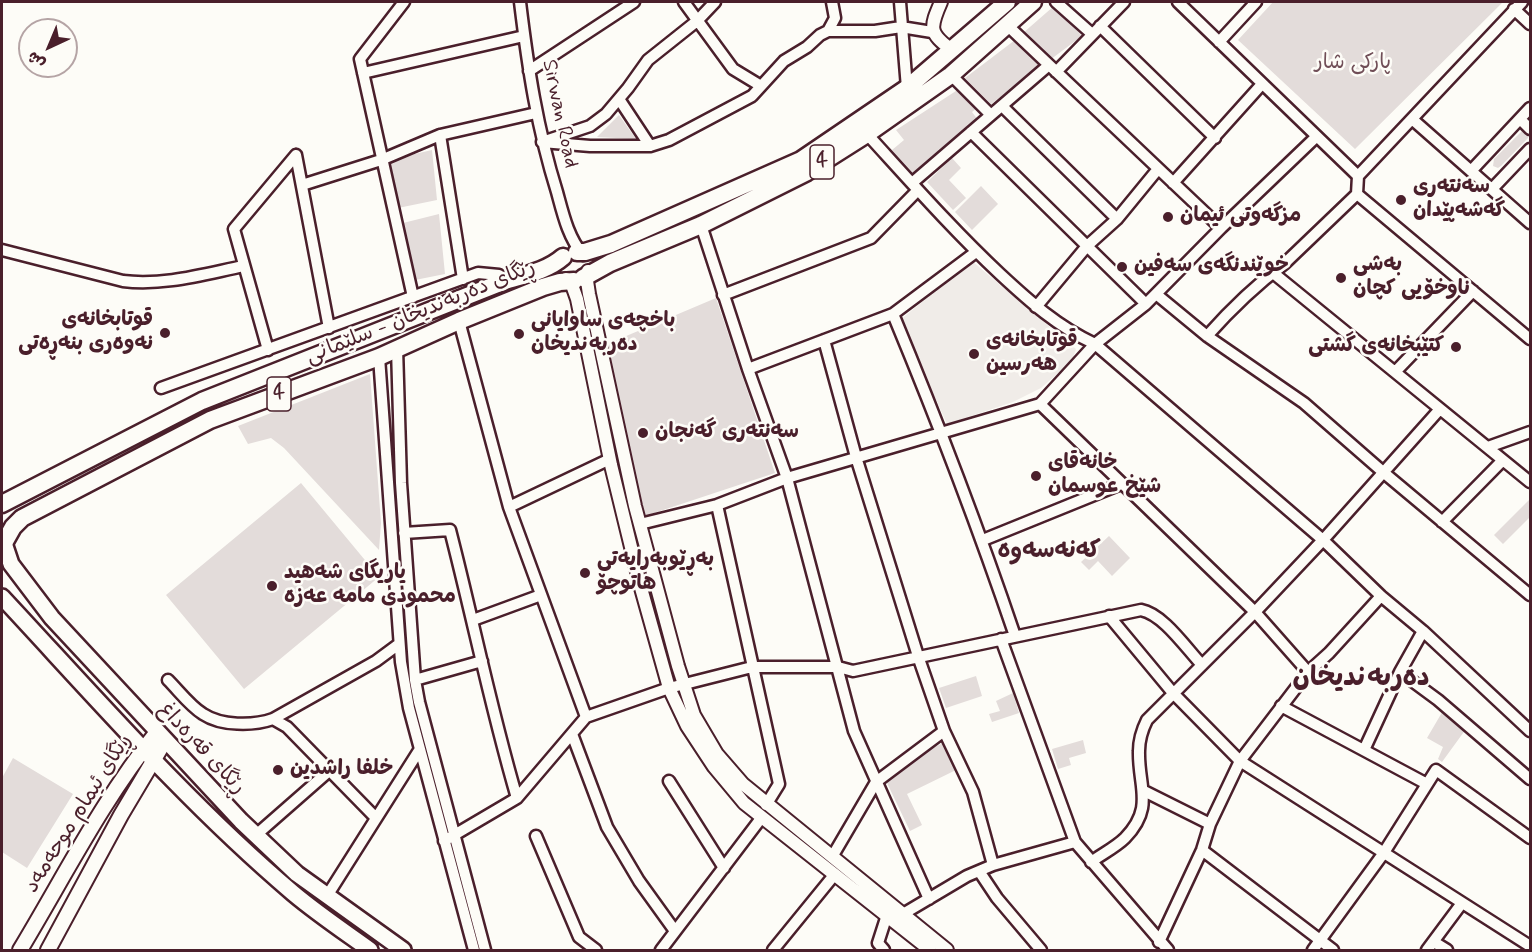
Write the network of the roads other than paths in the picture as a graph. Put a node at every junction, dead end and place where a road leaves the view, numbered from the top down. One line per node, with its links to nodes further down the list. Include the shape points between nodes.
1 (404, 2): 28 (street, via 360,59)
2 (520, 2): 23 (street, Sirwan Road)
3 (634, 2): 27 (street)
4 (684, 2): 16 (street)
5 (715, 2): 16 (street)
6 (832, 2): 21 (street, via 835,18)
7 (900, 2): 19 (street)
8 (941, 2): 22 (street)
9 (1007, 2): 25 (highway, 4)
10 (1033, 2): 18 (highway, 4)
11 (1056, 2): 20 (street)
12 (1124, 2): 20 (street)
13 (1178, 2): 24 (street)
14 (1256, 2): 24 (street)
15 (1518, 5): 17 (street); 38 (street)
16 (697, 21): 31 (street, via 733,69); 33 (street, via 648,60)
17 (1530, 24)
18 (1007, 25): 26 (street); 29 (highway, 4)
19 (902, 27): 21 (street); 22 (street); 32 (street)
20 (1096, 30): 26 (street); 45 (street)
21 (828, 31): 31 (street, via 784,61)
22 (932, 32): 25 (street)
23 (524, 36): 27 (street, Sirwan Road); 28 (street)
24 (1219, 42): 30 (street)
25 (952, 50): 32 (highway, 4)
26 (1053, 68): 34 (street); 50 (street)
27 (529, 71): 36 (street, Sirwan Road)
28 (363, 73): 49 (street)
29 (951, 75): 37 (street); 42 (highway, 4)
30 (1262, 84): 44 (street); 45 (street)
31 (761, 86): 47 (street, via 752,96)
32 (907, 88): 66 (highway, 4, via 801,160 611,244)
33 (619, 99): 46 (street, via 590,126); 47 (street)
34 (1002, 106): 37 (street); 58 (street)
35 (1530, 108): 39 (street)
36 (536, 113): 43 (street); 46 (street, Sirwan Road)
37 (991, 115): 41 (street)
38 (1412, 119): 51 (street); 52 (street)
39 (1520, 119): 40 (street); 51 (street)
40 (1530, 129)
41 (971, 132): 55 (street); 62 (street)
42 (867, 134): 55 (street); 60 (highway, 4, via 807,172)
43 (440, 135): 49 (street); 68 (street)
44 (1316, 137): 52 (street); 61 (street)
45 (1215, 138): 53 (street)
46 (542, 142): 47 (street); 66 (street, Sirwan Road)
47 (650, 146)
48 (1530, 148): 56 (street)
49 (381, 160): 54 (street); 73 (street)
50 (1158, 169): 53 (street); 58 (street)
51 (1471, 171): 56 (street)
52 (1358, 176): 57 (street)
53 (1173, 183): 61 (street)
54 (302, 185): 65 (street, via 296,154 234,229); 78 (street)
55 (915, 186): 64 (street); 72 (street, via 871,238)
56 (1492, 189): 59 (street)
57 (1357, 194): 67 (street); 70 (street)
58 (1117, 219): 62 (street)
59 (1530, 223)
60 (701, 225): 66 (highway, 4, via 610,262); 72 (street)
61 (1221, 228): 71 (street)
62 (1087, 246): 74 (street); 75 (street)
63 (2, 250): 65 (street, via 141,283)
64 (976, 252): 75 (street); 76 (street)
65 (244, 266): 84 (street)
66 (576, 267): 69 (highway, ڕێگای دەربەندیخان - سلێمانی / 4, via 556,263); 77 (highway, ڕێگای دەربەندیخان - سلێمانی / 4, via 554,283); 95 (street, via 577,299); 105 (street, via 589,294)
67 (1272, 272): 79 (street); 87 (street)
68 (463, 279): 69 (street, via 485,273 500,274); 73 (street)
69 (505, 281): 101 (highway, ڕێگای دەربەندیخان - سلێمانی / 4, via 202,401)
70 (1473, 291): 80 (street); 87 (street)
71 (1156, 294): 74 (street); 79 (street)
72 (723, 295): 86 (street)
73 (413, 297): 78 (street)
74 (1146, 304): 82 (street)
75 (1036, 307): 82 (street)
76 (893, 314): 81 (street); 92 (street)
77 (459, 321): 83 (highway, ڕێگای دەربەندیخان - سلێمانی / 4); 103 (street)
78 (329, 328): 84 (street)
79 (1207, 336): 97 (street, via 1304,403)
80 (1530, 339)
81 (824, 340): 86 (street); 94 (street)
82 (1095, 344): 89 (street); 109 (street)
83 (397, 348): 85 (highway, ڕێگای دەربەندیخان - سلێمانی / 4); 106 (street)
84 (268, 350): 88 (street)
85 (379, 357): 107 (highway, ڕێگای دەربەندیخان - سلێمانی / 4, via 210,420 22,518); 120 (street)
86 (748, 369): 98 (street)
87 (1395, 372): 90 (street)
88 (161, 388)
89 (1040, 404): 92 (street); 100 (street)
90 (1440, 409): 93 (street); 97 (street)
91 (1530, 432): 93 (street)
92 (942, 434): 94 (street); 108 (street)
93 (1488, 447): 96 (street)
94 (856, 457): 98 (street); 121 (street)
95 (610, 459): 103 (street); 131 (street)
96 (1503, 460): 99 (street); 104 (street)
97 (1383, 472): 104 (street); 109 (street)
98 (787, 478): 102 (street); 125 (street)
99 (1530, 482)
100 (1121, 484): 108 (street); 114 (street)
101 (2, 504)
102 (717, 505): 105 (street); 124 (street)
103 (509, 507): 110 (street)
104 (1442, 522): 112 (street)
105 (640, 524): 130 (street)
106 (404, 533): 116 (street, via 450,530); 129 (street)
107 (3, 539): 139 (main road, ڕێگای قەرەداغ, via 11,564 52,618)
108 (983, 540): 118 (street)
109 (1323, 540): 111 (street); 114 (street)
110 (541, 595): 116 (street); 134 (street)
111 (1381, 596): 117 (street); 126 (street)
112 (1530, 596)
113 (2, 597): 142 (main road, ڕێگای قەرەداغ)
114 (1256, 612): 123 (street); 126 (street)
115 (1109, 616): 118 (street); 123 (street, via 1148,611); 132 (street)
116 (473, 620): 122 (street)
117 (1423, 631): 127 (street); 137 (street)
118 (1015, 636): 119 (street)
119 (1001, 639): 121 (street); 161 (street)
120 (399, 644): 135 (street); 140 (street)
121 (918, 656): 125 (street, via 853,671); 136 (street)
122 (482, 661): 129 (street); 150 (street)
123 (1202, 664): 132 (street)
124 (752, 667): 125 (street); 130 (street); 152 (street, via 778,784)
125 (838, 667): 147 (street, via 854,731)
126 (1308, 672): 133 (street)
127 (1400, 672): 141 (street); 145 (street)
128 (168, 680): 135 (street, via 203,715 229,723)
129 (415, 680): 156 (street)
130 (684, 685): 131 (street); 152 (street, via 694,715 717,754)
131 (669, 688): 134 (street); 152 (street, via 687,726 714,767 744,803)
132 (1173, 693): 143 (street); 149 (street, via 1147,720 1140,737 1138,753)
133 (1281, 706): 141 (street); 143 (street)
134 (586, 717): 138 (street)
135 (273, 719): 144 (street, via 287,727)
136 (944, 730): 147 (street); 166 (street, via 973,792)
137 (1530, 731)
138 (572, 734): 150 (street); 175 (street, via 607,826 639,881)
139 (161, 737): 142 (main road, ڕێگای ئیمام موحەمەد); 157 (main road, ڕێگای قەرەداغ)
140 (420, 749): 154 (street); 160 (street)
141 (1364, 750): 148 (street)
142 (149, 754): 151 (main road, ڕێگای ئیمام موحەمەد); 153 (main road, ڕێگای ئیمام موحەمەد); 182 (main road, ڕێگای قەرەداغ, via 294,894)
143 (1240, 761): 155 (street); 163 (street)
144 (329, 771): 154 (street); 157 (street)
145 (1530, 779)
146 (669, 781): 167 (street)
147 (876, 782): 164 (street); 171 (street)
148 (1427, 784): 159 (street, via 1436,770); 163 (street)
149 (1144, 791): 155 (street); 165 (street, via 1143,811 1130,831)
150 (517, 798): 156 (street)
151 (106, 805): 153 (main road); 180 (main road, ڕێگای ئیمام موحەمەد)
152 (764, 811): 164 (street); 167 (street); 169 (street)
153 (121, 815): 181 (main road, ڕێگای ئیمام موحەمەد)
154 (376, 818): 170 (street)
155 (1210, 824): 162 (street)
156 (455, 834): 160 (street); 185 (street)
157 (256, 836): 170 (main road, ڕێگای قەرەداغ)
158 (537, 836): 186 (street, via 579,938)
159 (1530, 838)
160 (444, 841): 184 (street)
161 (1075, 842): 165 (street); 166 (street)
162 (1202, 850): 176 (street); 177 (street)
163 (1383, 854): 172 (street); 176 (street)
164 (832, 857): 173 (street)
165 (1091, 862): 177 (street)
166 (993, 865): 168 (street)
167 (724, 868): 175 (street)
168 (979, 871): 171 (street); 192 (street)
169 (835, 874): 174 (street); 188 (street)
170 (327, 896): 183 (main road, ڕێگای قەرەداغ)
171 (929, 899): 173 (street)
172 (1462, 903): 178 (street); 179 (street)
173 (903, 914): 191 (street)
174 (887, 915): 189 (street, via 879,943); 190 (street)
175 (675, 931): 187 (street)
176 (1321, 940): 194 (street); 195 (street)
177 (1159, 942): 193 (street)
178 (1430, 946): 196 (street)
179 (1530, 946)
180 (20, 951)
181 (48, 951)
182 (370, 951)
183 (403, 951)
184 (474, 951)
185 (485, 951)
186 (596, 951)
187 (661, 951)
188 (773, 951)
189 (884, 951)
190 (930, 951)
191 (947, 951)
192 (1041, 951)
193 (1168, 951)
194 (1313, 951)
195 (1333, 951)
196 (1447, 951)

